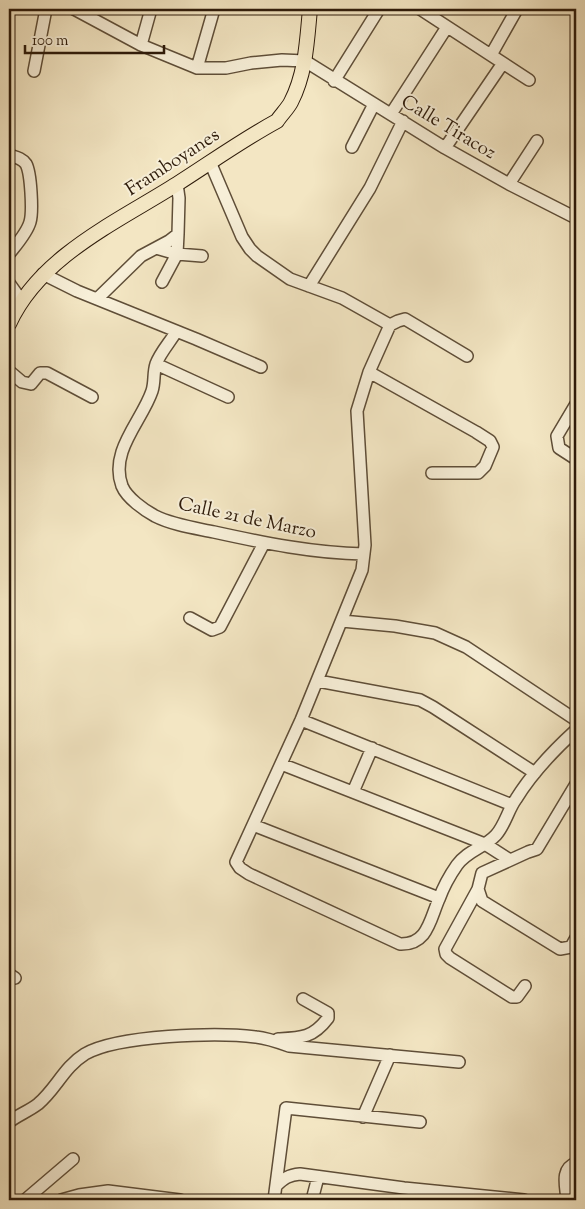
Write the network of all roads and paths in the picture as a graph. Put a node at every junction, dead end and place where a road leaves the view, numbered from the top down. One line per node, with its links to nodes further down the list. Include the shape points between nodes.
1 (46, 9): 15 (street)
2 (76, 9): 10 (street)
3 (150, 9): 10 (street)
4 (214, 9): 14 (street)
5 (310, 9): 12 (main road, Framboyanes)
6 (379, 9): 17 (street)
7 (420, 9): 9 (street)
8 (517, 9): 11 (street)
9 (447, 27): 11 (street); 19 (street)
10 (141, 44): 14 (street)
11 (491, 55): 13 (street)
12 (305, 61): 14 (street); 17 (street, Calle Tiracoz); 25 (main road, Framboyanes, via 291,102 277,121)
13 (503, 63): 16 (street); 23 (street)
14 (197, 68)
15 (34, 71)
16 (529, 80)
17 (334, 81): 18 (street, Calle Tiracoz)
18 (374, 104): 19 (street, Calle Tiracoz); 22 (street)
19 (391, 114): 20 (street, Calle Tiracoz)
20 (403, 121): 23 (street, Calle Tiracoz); 37 (street, via 370,188)
21 (537, 141): 27 (street)
22 (352, 148)
23 (445, 148): 27 (street, Calle Tiracoz)
24 (9, 155): 31 (street, via 25,163 29,173 32,216)
25 (210, 162): 26 (main road, Framboyanes); 37 (street, via 250,249 290,279)
26 (177, 184): 29 (street); 34 (main road, Framboyanes, via 93,235)
27 (509, 184): 28 (street, Calle Tiracoz)
28 (576, 218)
29 (178, 234): 30 (street); 32 (street)
30 (156, 248): 32 (street); 38 (street, via 141,256)
31 (9, 254)
32 (177, 254): 33 (street); 36 (street)
33 (202, 256)
34 (43, 274): 38 (street); 39 (main road, Framboyanes)
35 (9, 282): 39 (street)
36 (162, 282)
37 (309, 286): 41 (street, via 342,298)
38 (97, 299): 42 (street)
39 (22, 300): 40 (main road, Framboyanes)
40 (9, 324)
41 (390, 325): 43 (street, via 405,319); 47 (street)
42 (176, 332): 44 (street, Calle 21 de Marzo); 45 (street)
43 (467, 356)
44 (156, 364): 49 (street); 53 (street, Calle 21 de Marzo, via 152,390 121,456 123,486 144,509 156,516 176,524)
45 (261, 367)
46 (9, 371): 48 (street, via 22,382 31,384 40,373 46,373)
47 (369, 372): 52 (street, via 476,432 490,441 493,447 486,466 478,473); 54 (street, via 357,411)
48 (92, 397)
49 (228, 398)
50 (576, 404): 51 (street, via 557,436 559,448)
51 (576, 459)
52 (432, 473)
53 (264, 543): 54 (street, Calle 21 de Marzo, via 333,554); 55 (street, via 220,627 212,630)
54 (364, 554): 56 (street, via 362,570)
55 (190, 618)
56 (342, 621): 57 (street); 59 (street, via 435,633 466,647)
57 (318, 681): 58 (street); 63 (street, via 420,700)
58 (301, 720): 61 (street); 62 (street)
59 (576, 720)
60 (576, 730): 63 (street)
61 (372, 748): 65 (street); 66 (street)
62 (281, 764): 65 (street); 67 (street)
63 (535, 773): 66 (street)
64 (576, 784): 69 (street, via 538,849)
65 (353, 792): 68 (street)
66 (512, 805): 68 (street, via 500,829)
67 (253, 825): 71 (street); 71 (street, via 236,862 240,868 400,944 409,944 428,929)
68 (485, 844): 69 (street); 71 (street, via 471,851 458,864)
69 (510, 860): 70 (street, via 482,873)
70 (478, 888): 72 (street, via 482,901 560,949 571,946); 73 (street, via 445,949 446,954 512,997 517,997)
71 (439, 898)
72 (576, 938)
73 (525, 986)
74 (303, 999): 75 (street, via 328,1012 322,1026 304,1038)
75 (271, 1040): 76 (street, via 289,1046); 79 (street, via 206,1034 110,1044 86,1053 71,1065 38,1104)
76 (390, 1055): 77 (street); 78 (street)
77 (459, 1062)
78 (363, 1117): 80 (street); 84 (street, via 286,1108)
79 (9, 1122)
80 (420, 1122)
81 (72, 1159): 86 (street)
82 (576, 1163): 93 (street, via 566,1171)
83 (318, 1177): 84 (street, via 290,1175); 91 (street); 92 (street)
84 (276, 1186): 90 (street)
85 (92, 1192): 87 (street); 88 (street); 89 (street)
86 (25, 1200)
87 (61, 1200)
88 (104, 1200)
89 (180, 1200)
90 (274, 1200)
91 (312, 1200)
92 (524, 1200)
93 (566, 1200)

